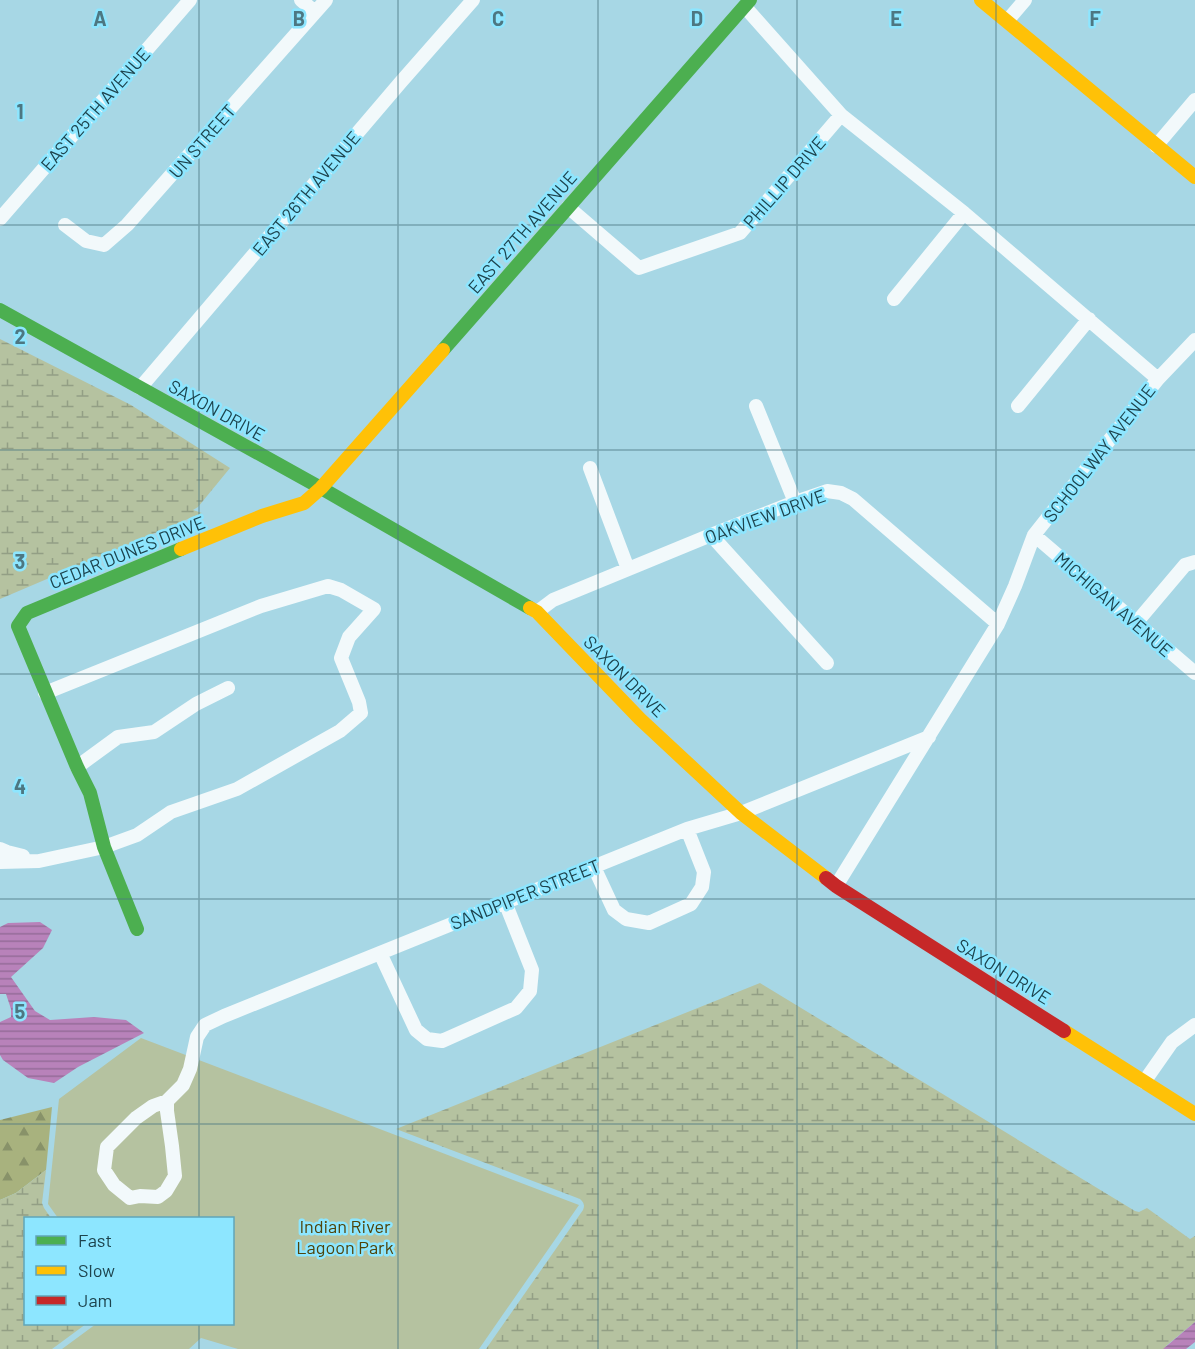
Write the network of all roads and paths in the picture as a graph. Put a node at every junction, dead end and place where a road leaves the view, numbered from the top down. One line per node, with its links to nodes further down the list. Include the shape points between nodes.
1 (190, 0): 16 (street, EAST 25TH AVENUE)
2 (301, 0): 8 (street)
3 (326, 0): 8 (street, UN STREET)
4 (473, 0): 23 (street, EAST 26TH AVENUE)
5 (981, 0): 9 (street)
6 (1026, 0): 9 (street)
7 (748, 3): 11 (street, SCHOOLWAY AVENUE); 14 (street, EAST 27TH AVENUE)
8 (315, 12): 17 (street, UN STREET, via 128,225 104,245 86,241)
9 (1007, 21): 12 (street)
10 (1195, 100): 12 (street)
11 (841, 115): 14 (street, PHILLIP DRIVE, via 740,233 639,268); 15 (street, SCHOOLWAY AVENUE)
12 (1156, 146): 13 (street)
13 (1195, 177)
14 (568, 207): 27 (street, EAST 27TH AVENUE)
15 (964, 213): 18 (street); 20 (street, SCHOOLWAY AVENUE)
16 (0, 219)
17 (65, 225)
18 (894, 300)
19 (0, 310): 23 (street, SAXON DRIVE)
20 (1089, 319): 22 (street, SCHOOLWAY AVENUE); 25 (street)
21 (1195, 340): 22 (street)
22 (1158, 379): 30 (street, SCHOOLWAY AVENUE)
23 (140, 388): 27 (street, SAXON DRIVE)
24 (756, 406): 28 (street)
25 (1018, 406)
26 (590, 468): 32 (street)
27 (321, 488): 33 (street, SAXON DRIVE); 39 (street, CEDAR DUNES DRIVE, via 304,503 262,516 27,613 18,626)
28 (795, 502): 29 (street, OAKVIEW DRIVE); 35 (street, OAKVIEW DRIVE, via 827,491 853,499)
29 (711, 535): 32 (street, OAKVIEW DRIVE); 36 (street)
30 (1034, 535): 34 (street, MICHIGAN AVENUE); 35 (street, SCHOOLWAY AVENUE)
31 (1195, 562): 34 (street, via 1185,565)
32 (628, 568): 33 (street, OAKVIEW DRIVE, via 553,600)
33 (537, 612): 42 (street, SAXON DRIVE, via 640,719)
34 (1136, 623): 37 (street, MICHIGAN AVENUE)
35 (998, 624): 40 (street, SCHOOLWAY AVENUE)
36 (827, 663)
37 (1195, 673)
38 (228, 688): 41 (street, via 154,732 118,737)
39 (45, 693): 41 (street, CEDAR DUNES DRIVE); 44 (street, via 261,606 328,586 374,609 350,636 341,658 361,713 340,730 237,789 171,813 137,835)
40 (929, 737): 42 (street, SANDPIPER STREET); 49 (street, SCHOOLWAY AVENUE)
41 (76, 767): 44 (street, CEDAR DUNES DRIVE, via 90,793)
42 (741, 813): 43 (street, SANDPIPER STREET); 49 (street, SAXON DRIVE)
43 (687, 829): 48 (street, SANDPIPER STREET); 48 (street, via 704,872 702,887 691,904 649,923 626,919 614,910)
44 (104, 847): 46 (street); 51 (street, CEDAR DUNES DRIVE)
45 (0, 849): 46 (street)
46 (39, 861): 47 (street)
47 (0, 862)
48 (594, 867): 50 (street, SANDPIPER STREET)
49 (836, 886): 54 (street, SAXON DRIVE)
50 (505, 902): 52 (street, SANDPIPER STREET); 52 (street, via 532,970 530,991 516,1008 442,1041 427,1039 416,1030)
51 (137, 929)
52 (380, 953): 55 (street, SANDPIPER STREET, via 205,1025 197,1037 183,1085)
53 (1195, 1025): 54 (street, via 1172,1042)
54 (1144, 1082): 56 (street, SAXON DRIVE)
55 (167, 1101): 55 (street, SANDPIPER STREET, via 175,1176 158,1197 130,1198 104,1170 107,1147 136,1118)
56 (1195, 1114)

